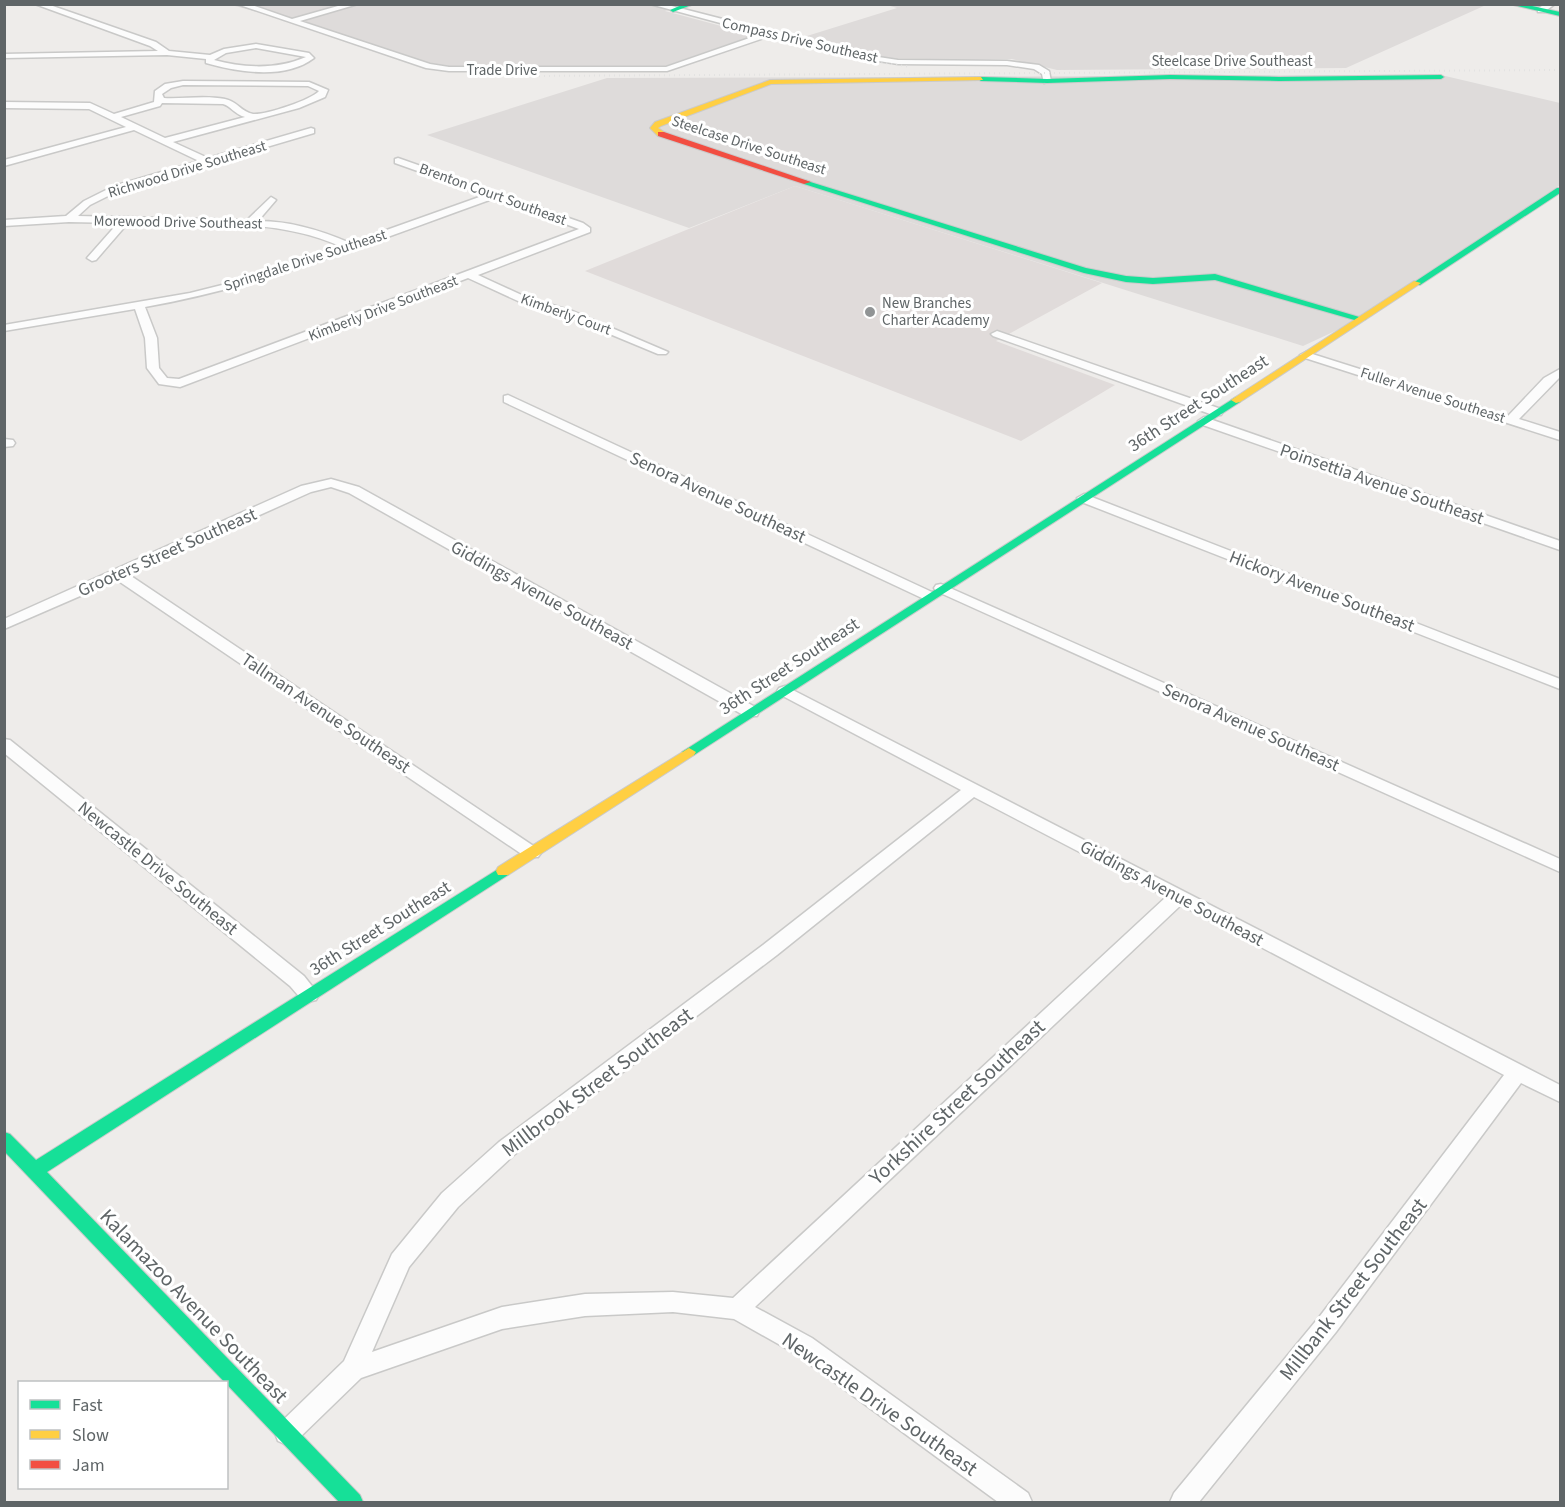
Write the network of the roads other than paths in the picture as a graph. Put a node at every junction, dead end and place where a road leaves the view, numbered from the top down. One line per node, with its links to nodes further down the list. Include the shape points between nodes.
1 (38, 4): 12 (street)
2 (240, 4): 10 (street, Trade Drive)
3 (355, 4): 10 (street)
4 (653, 4): 8 (street, Compass Drive Southeast)
5 (692, 4): 8 (street)
6 (1512, 4): 7 (street)
7 (1547, 7): 9 (street)
8 (673, 10): 11 (street, Compass Drive Southeast)
9 (1560, 14)
10 (292, 21): 11 (street, Trade Drive, via 429,66 462,70 667,69)
11 (768, 34): 16 (street, Compass Drive Southeast, via 898,62 1025,65 1046,73)
12 (167, 53): 13 (street); 14 (street)
13 (4, 56)
14 (211, 57): 14 (street, via 209,61 217,64 279,69 310,58 256,46)
15 (1441, 77): 16 (street, Steelcase Drive Southeast)
16 (1047, 81): 41 (street, Steelcase Drive Southeast, via 960,78 770,82 654,128 720,155 1084,270 1126,279 1215,277)
17 (160, 100): 21 (street); 22 (street); 22 (street, Richwood Drive Southeast, via 158,93 163,89 183,83 309,84 324,90 314,99)
18 (4, 105): 19 (street)
19 (24, 105): 20 (street); 21 (street, via 84,105)
20 (4, 111)
21 (113, 117): 23 (street)
22 (255, 117): 25 (street, Richwood Drive Southeast)
23 (135, 127): 25 (street); 28 (street)
24 (310, 131): 26 (street, Richwood Drive Southeast)
25 (166, 141): 26 (street)
26 (206, 161): 32 (street, Richwood Drive Southeast, via 117,188 87,202)
27 (398, 161): 30 (street, Brenton Court Southeast)
28 (4, 163)
29 (1560, 190): 41 (street, 36th Street Southeast)
30 (495, 195): 36 (street, Brenton Court Southeast); 37 (street, Springdale Drive Southeast)
31 (271, 200): 35 (street)
32 (69, 219): 33 (street, Morewood Drive Southeast); 34 (street, Morewood Drive Southeast)
33 (125, 221): 35 (street, Morewood Drive Southeast); 38 (street)
34 (4, 223)
35 (250, 223): 37 (street, Morewood Drive Southeast, via 319,232)
36 (586, 230): 39 (street, Kimberly Drive Southeast)
37 (349, 246): 40 (street, Springdale Drive Southeast, via 250,281)
38 (92, 258)
39 (470, 275): 40 (street, Kimberly Drive Southeast, via 180,383 163,381 153,368 151,338); 44 (street, Kimberly Court)
40 (140, 305): 42 (street, Springdale Drive Southeast)
41 (1361, 319): 45 (street, 36th Street Southeast)
42 (4, 328)
43 (997, 334): 48 (street)
44 (662, 352)
45 (1306, 355): 48 (street, 36th Street Southeast); 49 (street, Fuller Avenue Southeast)
46 (1560, 372): 49 (street)
47 (508, 399): 56 (street, Senora Avenue Southeast)
48 (1217, 412): 50 (street, 36th Street Southeast)
49 (1511, 420): 51 (street, Fuller Avenue Southeast)
50 (1204, 421): 53 (street, 36th Street Southeast); 54 (street, Poinsettia Avenue Southeast)
51 (1560, 436)
52 (331, 483): 55 (street, Grooters Street Southeast, via 306,489); 60 (street, Giddings Avenue Southeast, via 354,490)
53 (1084, 498): 56 (street, 36th Street Southeast); 58 (street, Hickory Avenue Southeast)
54 (1560, 546)
55 (118, 574): 57 (street, Grooters Street Southeast); 63 (street, Tallman Avenue Southeast)
56 (935, 592): 59 (street, 36th Street Southeast); 64 (street, Senora Avenue Southeast)
57 (4, 625)
58 (1560, 684)
59 (785, 691): 60 (street, 36th Street Southeast); 62 (street, Giddings Avenue Southeast)
60 (751, 712): 63 (street, 36th Street Southeast)
61 (4, 744): 66 (street, Newcastle Drive Southeast, via 297,981)
62 (973, 789): 65 (street, Giddings Avenue Southeast); 72 (street, Millbrook Street Southeast, via 770,950 507,1149 450,1200 400,1261)
63 (532, 854): 66 (street, 36th Street Southeast)
64 (1560, 866)
65 (1178, 897): 67 (street, Giddings Avenue Southeast); 71 (street, Yorkshire Street Southeast)
66 (309, 995): 70 (street, 36th Street Southeast)
67 (1518, 1072): 68 (street, Giddings Avenue Southeast); 76 (street, Millbank Street Southeast, via 1328,1324)
68 (1560, 1094)
69 (4, 1139): 70 (street, Kalamazoo Avenue Southeast)
70 (35, 1170): 73 (street, Kalamazoo Avenue Southeast)
71 (736, 1309): 72 (street, Newcastle Drive Southeast, via 673,1302 585,1305 502,1318); 75 (street, Newcastle Drive Southeast, via 804,1346)
72 (353, 1369): 73 (street, Millbrook Street Southeast)
73 (287, 1432): 74 (street, Kalamazoo Avenue Southeast)
74 (353, 1503)
75 (1019, 1503)
76 (1183, 1503)

